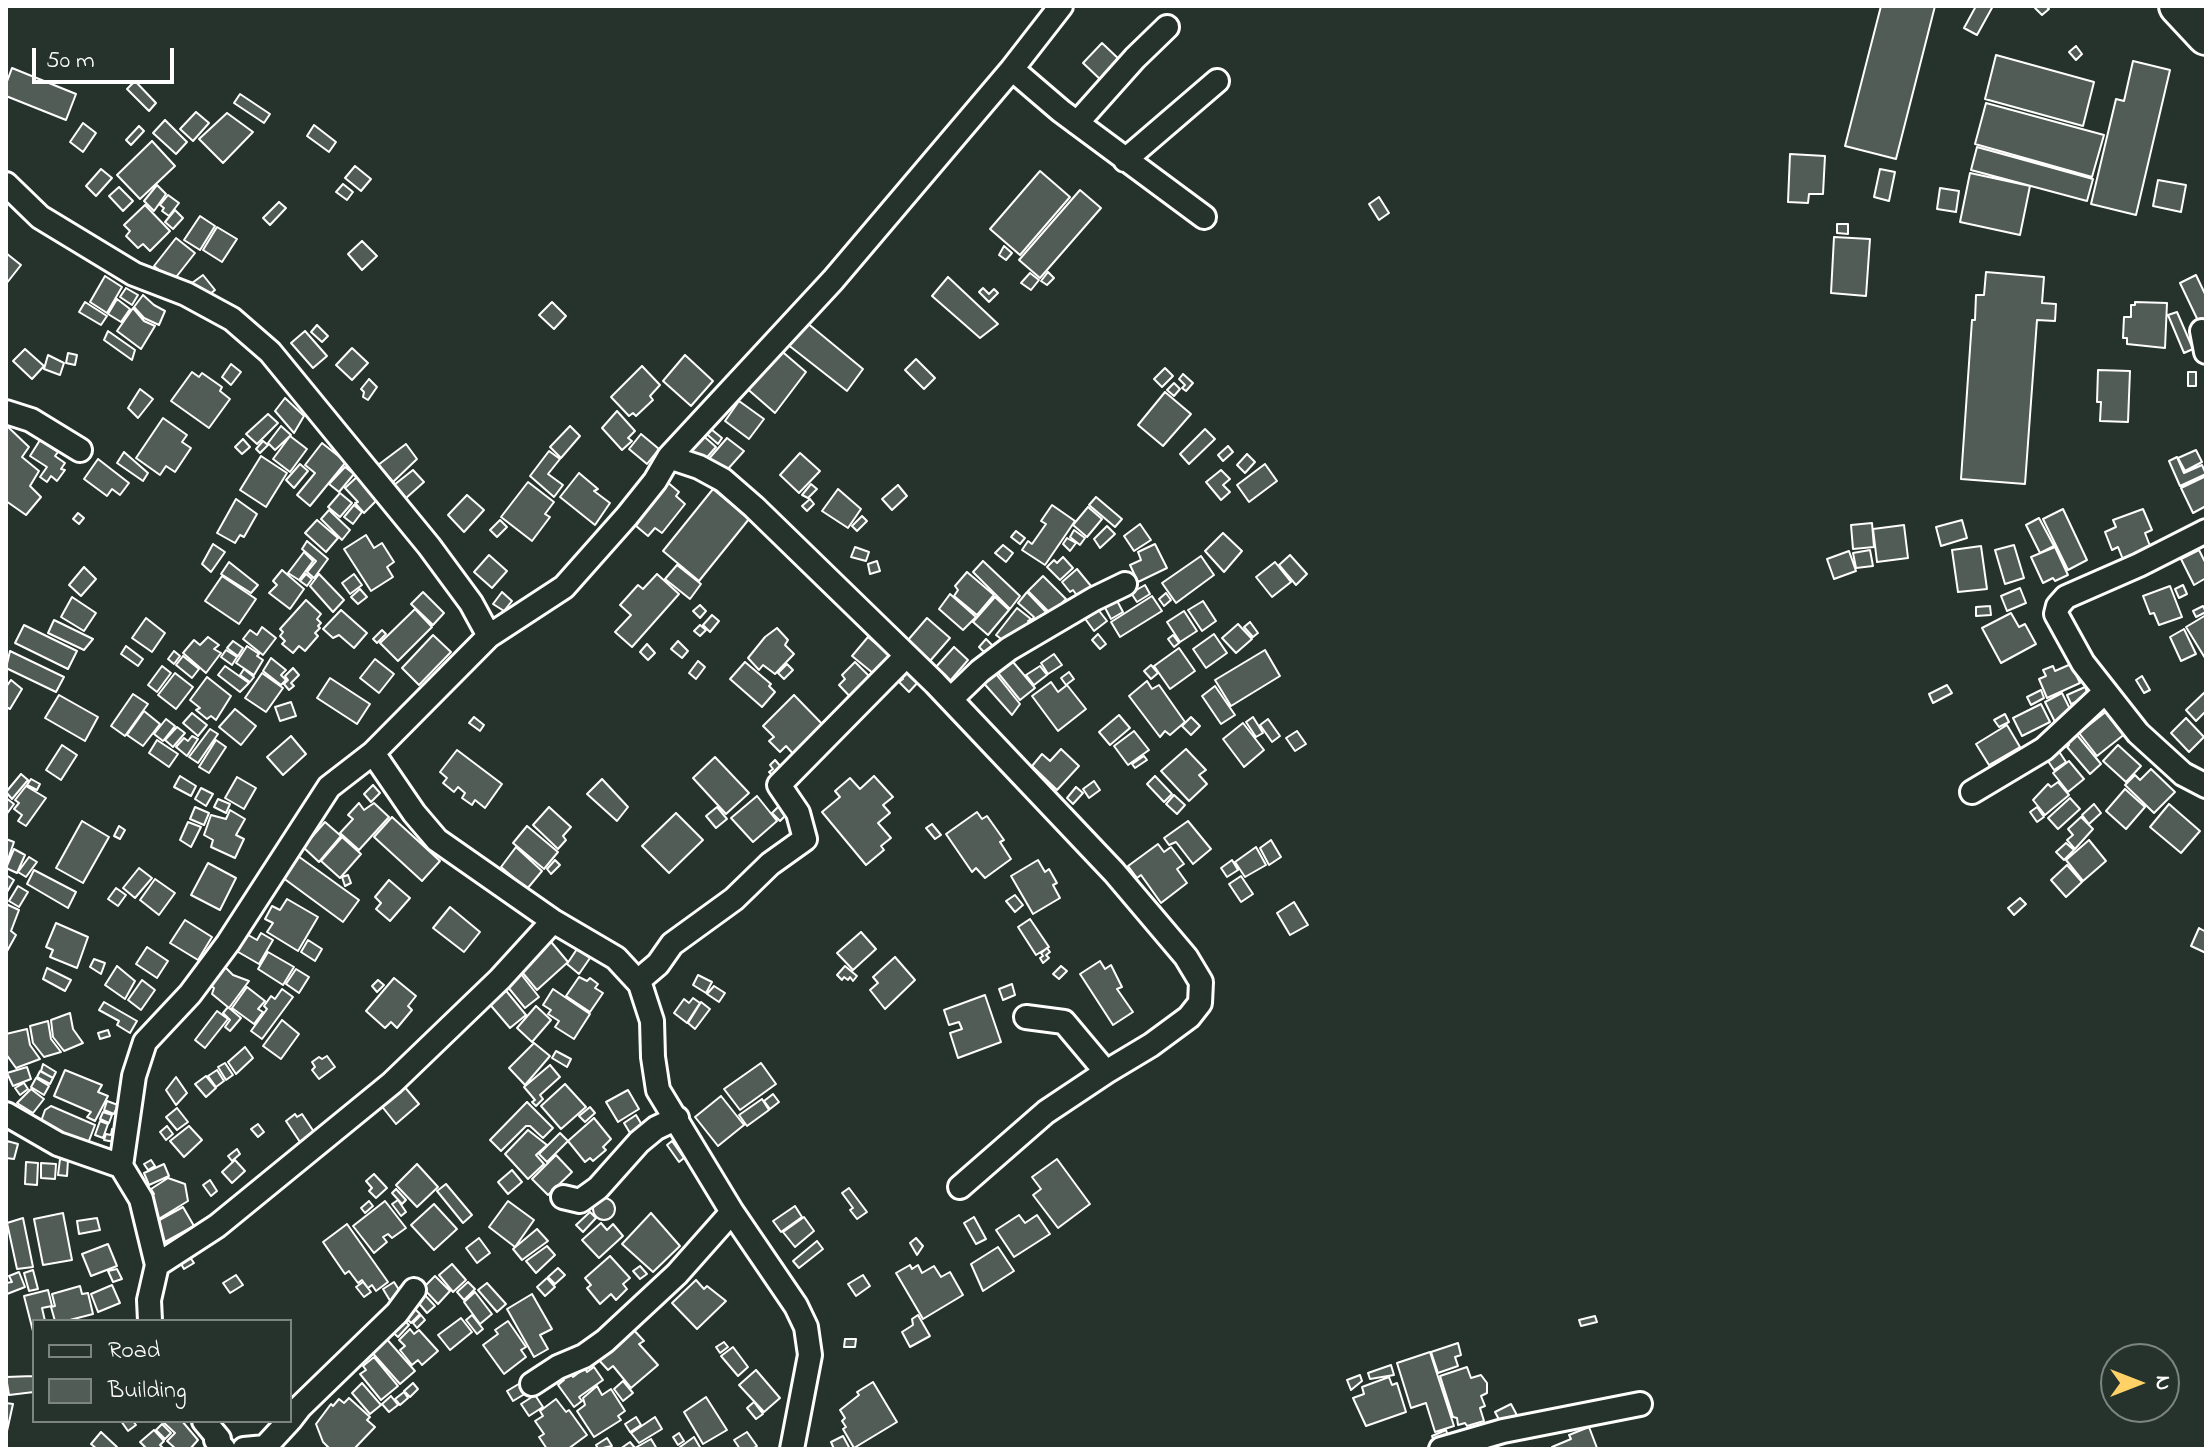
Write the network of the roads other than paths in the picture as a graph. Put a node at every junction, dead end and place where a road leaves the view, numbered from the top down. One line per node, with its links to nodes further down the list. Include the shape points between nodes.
1 (1061, 6): 5 (street)
2 (2178, 6): 4 (main road)
3 (1167, 27): 7 (street)
4 (2206, 36)
5 (1012, 69): 7 (street); 13 (street, via 833,280)
6 (1217, 81): 8 (street)
7 (1077, 123): 8 (street)
8 (1125, 160): 10 (street)
9 (6, 184): 16 (street, via 40,217 134,274 232,319 270,352 429,546)
10 (1204, 217)
11 (6, 412): 12 (street, via 31,420)
12 (80, 450)
13 (669, 457): 16 (street, via 627,516 564,587); 17 (street, via 723,480)
14 (2206, 531): 18 (street, via 2066,597 2058,606 2063,628)
15 (1125, 584): 19 (street, via 1009,649)
16 (489, 636): 20 (street)
17 (906, 656): 19 (street); 24 (street, via 779,785 798,813 805,839 672,944)
18 (2105, 692): 21 (street, via 2138,733 2183,774); 22 (street, via 2044,749)
19 (951, 699): 26 (street, via 1114,872 1201,982 1200,1003 1189,1017)
20 (373, 753): 23 (street, via 437,840); 29 (street, via 329,787 228,943 145,1042 134,1076)
21 (2206, 786)
22 (1972, 792)
23 (553, 921): 24 (street, via 616,958); 33 (street, via 392,1083 217,1226)
24 (638, 981): 28 (street, via 652,1021 658,1090)
25 (1026, 1017): 26 (street, via 1064,1022)
26 (1106, 1072): 30 (street, via 1046,1112)
27 (6, 1114): 29 (street, via 58,1144)
28 (677, 1118): 31 (street, via 639,1142 580,1201); 32 (street)
29 (121, 1166): 33 (street, via 141,1199)
30 (960, 1187)
31 (563, 1197)
32 (732, 1212): 36 (street, via 677,1274 605,1341); 42 (street, via 806,1327 810,1355)
33 (157, 1265): 35 (street)
34 (414, 1290): 38 (street)
35 (150, 1319)
36 (532, 1384)
37 (1640, 1404): 43 (street)
38 (292, 1418)
39 (288, 1423): 41 (street, via 265,1447)
40 (214, 1440): 41 (street)
41 (243, 1449)
42 (791, 1449)
43 (1441, 1449)

